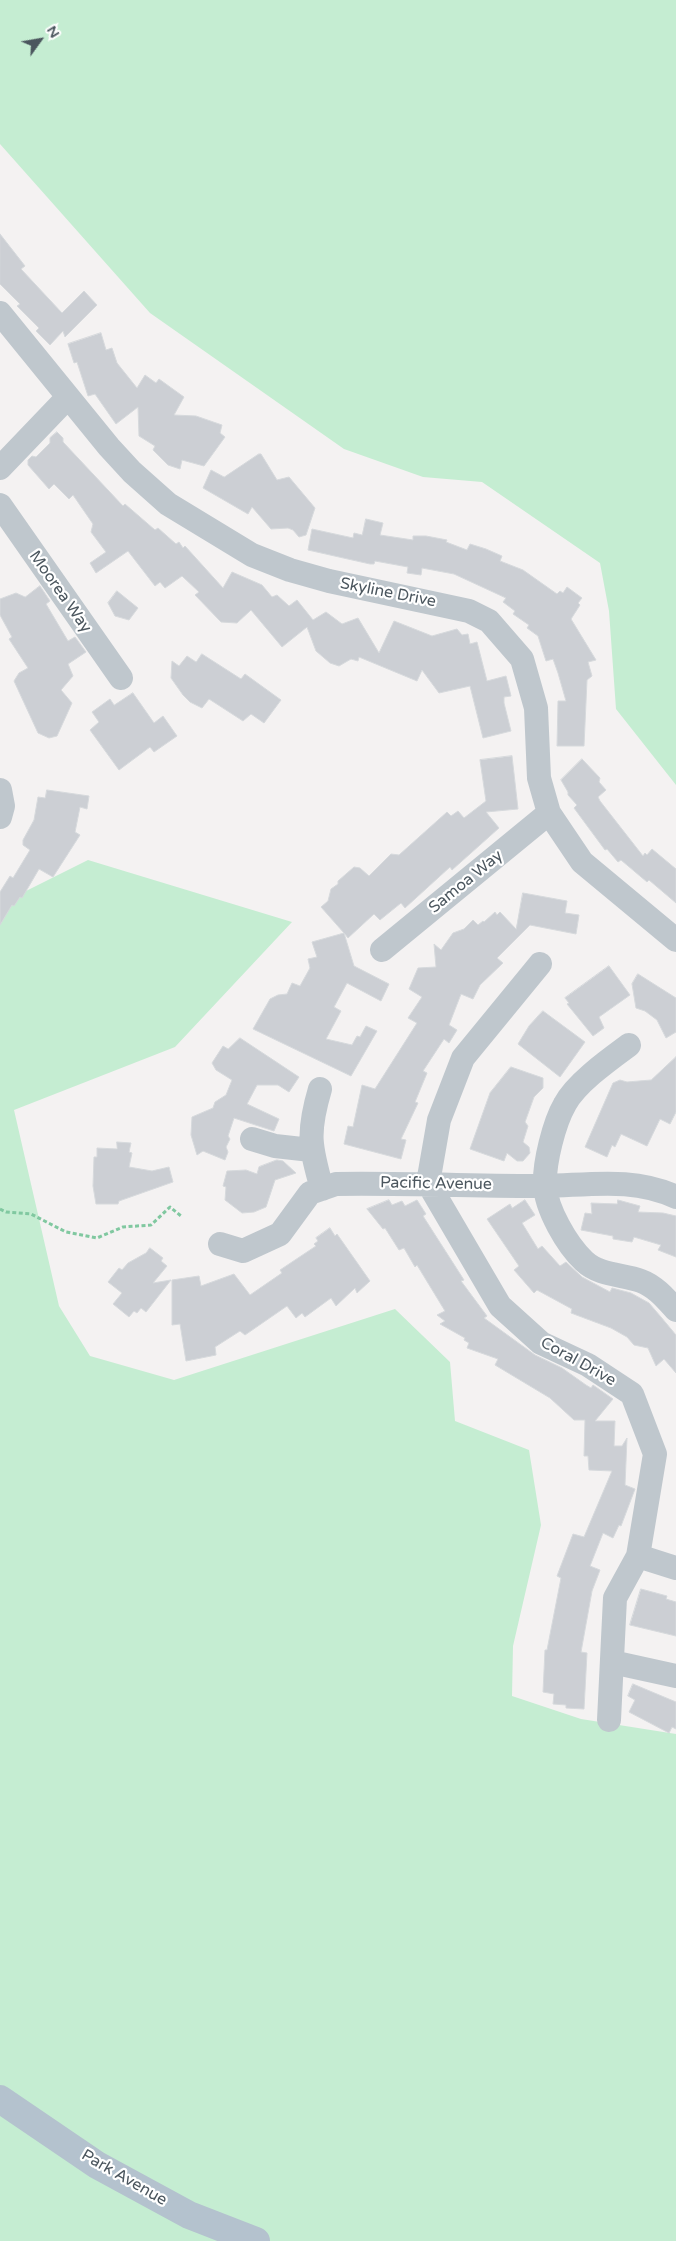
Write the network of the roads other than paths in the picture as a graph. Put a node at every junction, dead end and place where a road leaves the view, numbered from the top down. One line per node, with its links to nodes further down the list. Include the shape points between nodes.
1 (0, 313): 2 (street, Skyline Drive)
2 (68, 397): 3 (street); 7 (street, Skyline Drive, via 132,472 168,504 252,555 290,570 461,609 489,621 522,659 536,708 539,778)
3 (0, 468)
4 (0, 505): 5 (street, Moorea Way)
5 (121, 678)
6 (0, 790): 8 (street, via 3,806)
7 (549, 813): 9 (street, Skyline Drive, via 582,862); 10 (street, Samoa Way)
8 (0, 817)
9 (676, 940)
10 (382, 950)
11 (540, 964): 16 (street, via 463,1058 439,1120)
12 (629, 1045): 17 (street, via 598,1068 565,1103 551,1145)
13 (320, 1090): 15 (street, via 311,1119)
14 (252, 1139): 15 (street, via 275,1146)
15 (311, 1150): 18 (street)
16 (428, 1183): 17 (street, Pacific Avenue); 18 (street, Pacific Avenue, via 336,1184); 22 (street, Coral Drive, via 500,1306 541,1343 588,1365 632,1394 654,1454)
17 (545, 1186): 19 (street, Pacific Avenue, via 623,1182); 21 (street, via 555,1222 585,1262 612,1276 641,1281 657,1290)
18 (322, 1189): 20 (street, Pacific Avenue, via 310,1193 280,1234 243,1250)
19 (672, 1189)
20 (220, 1244)
21 (676, 1310)
22 (638, 1556): 23 (street); 24 (street, Coral Drive, via 615,1598)
23 (676, 1568)
24 (612, 1662): 25 (street); 26 (street, Coral Drive)
25 (676, 1676)
26 (609, 1720)
27 (0, 2098): 28 (main road, Park Avenue, via 97,2166 189,2215)
28 (256, 2241)

